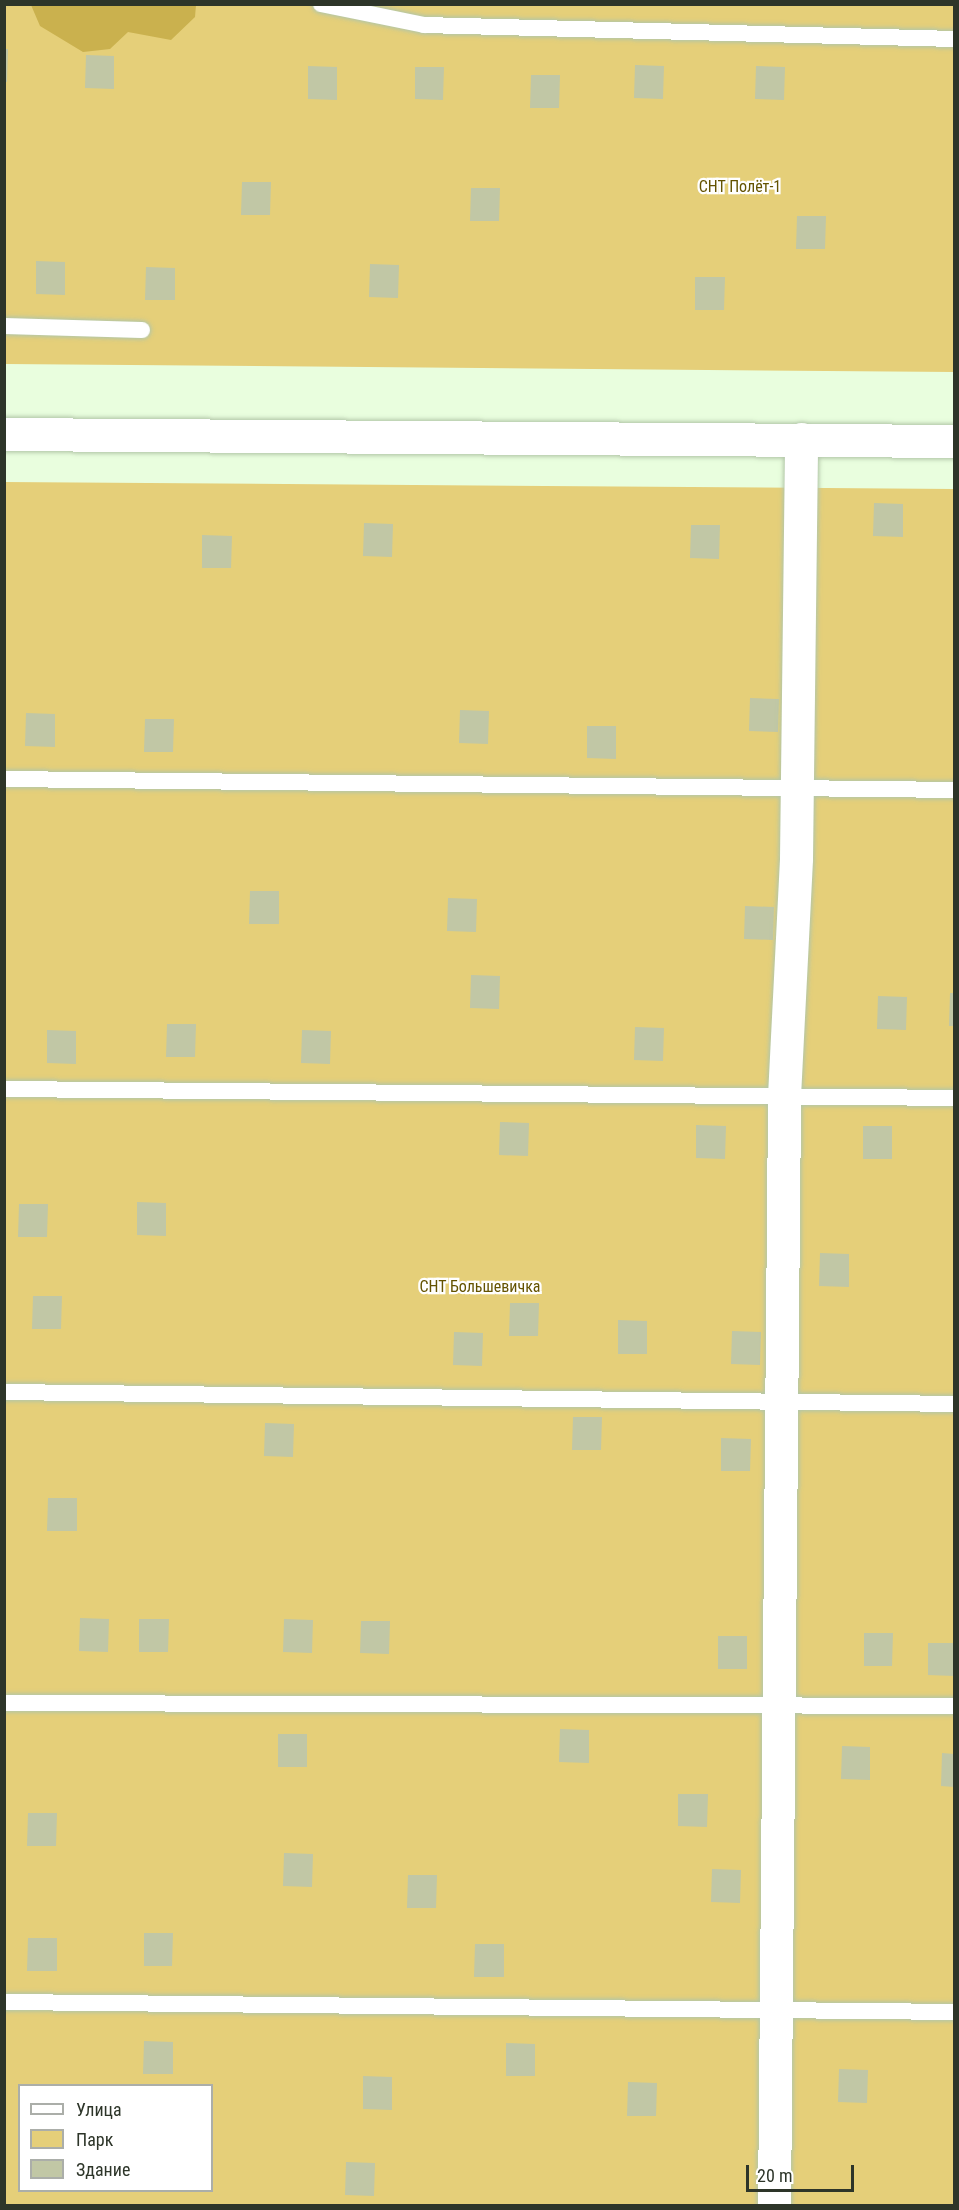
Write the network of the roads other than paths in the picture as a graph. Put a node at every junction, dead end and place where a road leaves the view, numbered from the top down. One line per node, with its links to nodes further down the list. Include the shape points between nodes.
1 (321, 4): 2 (lane, via 424,25)
2 (954, 39)
3 (4, 326): 4 (lane)
4 (142, 330)
5 (4, 434): 6 (street)
6 (801, 439): 7 (street); 9 (street)
7 (954, 441)
8 (4, 779): 9 (lane)
9 (793, 787): 10 (lane); 12 (street, via 796,858)
10 (954, 790)
11 (4, 1089): 12 (lane)
12 (784, 1096): 13 (lane); 15 (street)
13 (954, 1098)
14 (4, 1392): 15 (lane)
15 (779, 1401): 16 (lane); 18 (street)
16 (954, 1404)
17 (4, 1702): 18 (lane)
18 (778, 1705): 19 (lane); 21 (street)
19 (954, 1706)
20 (4, 2002): 21 (lane)
21 (775, 2010): 22 (lane); 23 (street)
22 (954, 2012)
23 (774, 2205)

